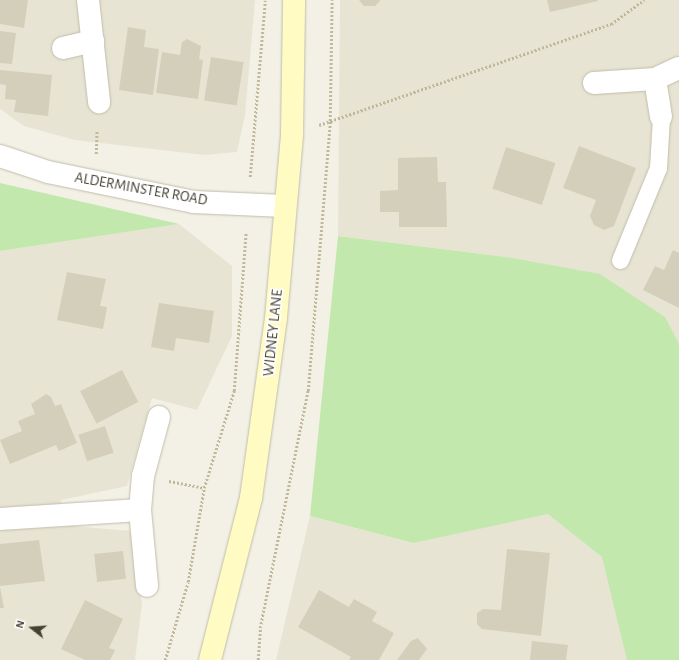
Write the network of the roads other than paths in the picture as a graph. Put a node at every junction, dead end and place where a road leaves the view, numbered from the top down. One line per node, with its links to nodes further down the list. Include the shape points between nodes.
1 (88, 0): 3 (street)
2 (294, 0): 11 (street, WIDNEY LANE, via 292,134)
3 (93, 42): 4 (street); 8 (street)
4 (64, 48)
5 (679, 68): 6 (street)
6 (655, 79): 7 (street); 9 (street)
7 (594, 83)
8 (99, 102)
9 (661, 117): 12 (lane, via 658,168)
10 (0, 156): 11 (street, ALDERMINSTER ROAD, via 48,172 194,202)
11 (284, 206): 17 (street, WIDNEY LANE, via 276,318 251,498)
12 (620, 260)
13 (159, 417): 14 (street, via 143,476)
14 (140, 510): 15 (street); 16 (street)
15 (0, 519)
16 (148, 586)
17 (210, 660)

